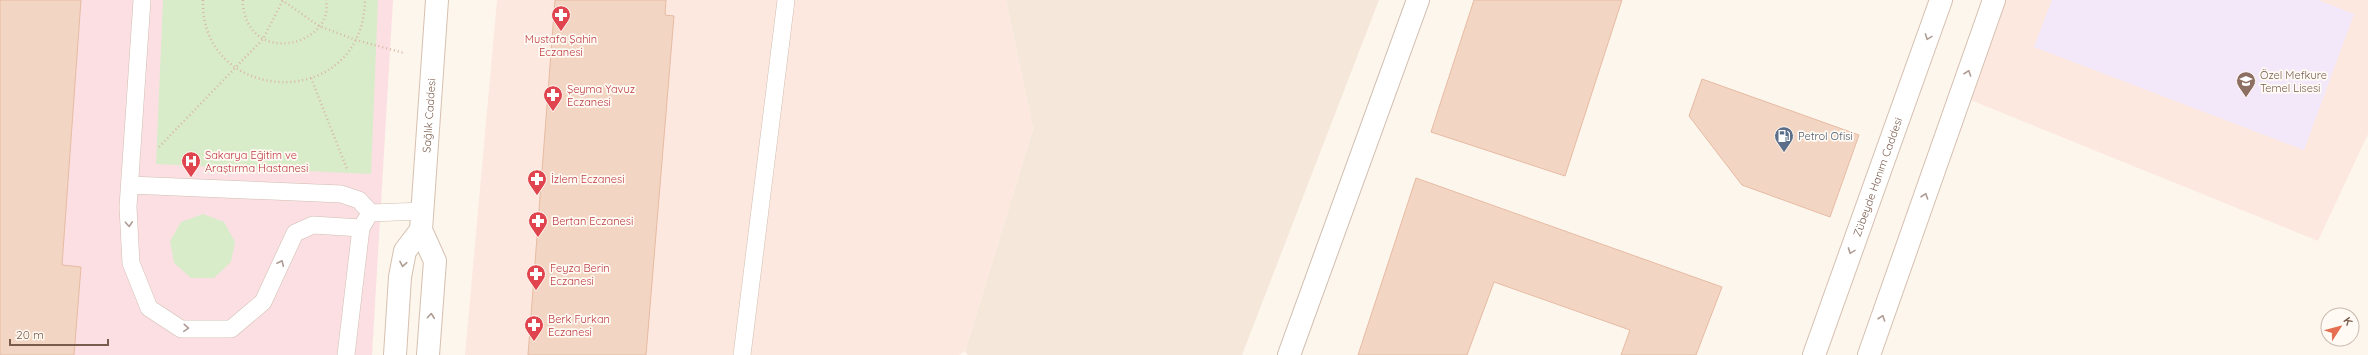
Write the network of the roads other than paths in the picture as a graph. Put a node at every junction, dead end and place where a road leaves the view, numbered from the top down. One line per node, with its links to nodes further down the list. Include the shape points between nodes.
1 (142, 0): 7 (lane)
2 (437, 0): 9 (main road, Sağlık Caddesi)
3 (786, 0): 14 (lane)
4 (1416, 0): 15 (main road)
5 (1941, 0): 16 (main road, Zübeyde Hanım Caddesi, one-way to 16)
6 (1994, 0): 17 (main road, one-way to 6)
7 (130, 180): 8 (lane, via 341,194 359,200); 10 (lane, one-way to 10, via 128,207 131,263 149,308 180,329 231,328 264,302 295,233 313,224)
8 (371, 213): 9 (lane); 10 (lane)
9 (422, 220): 12 (main road, one-way to 12, via 405,251 400,277); 13 (main road, Sağlık Caddesi, one-way to 9, via 435,261)
10 (361, 228): 11 (lane)
11 (346, 355)
12 (395, 355)
13 (428, 355)
14 (742, 355)
15 (1289, 355)
16 (1814, 355)
17 (1869, 355)

